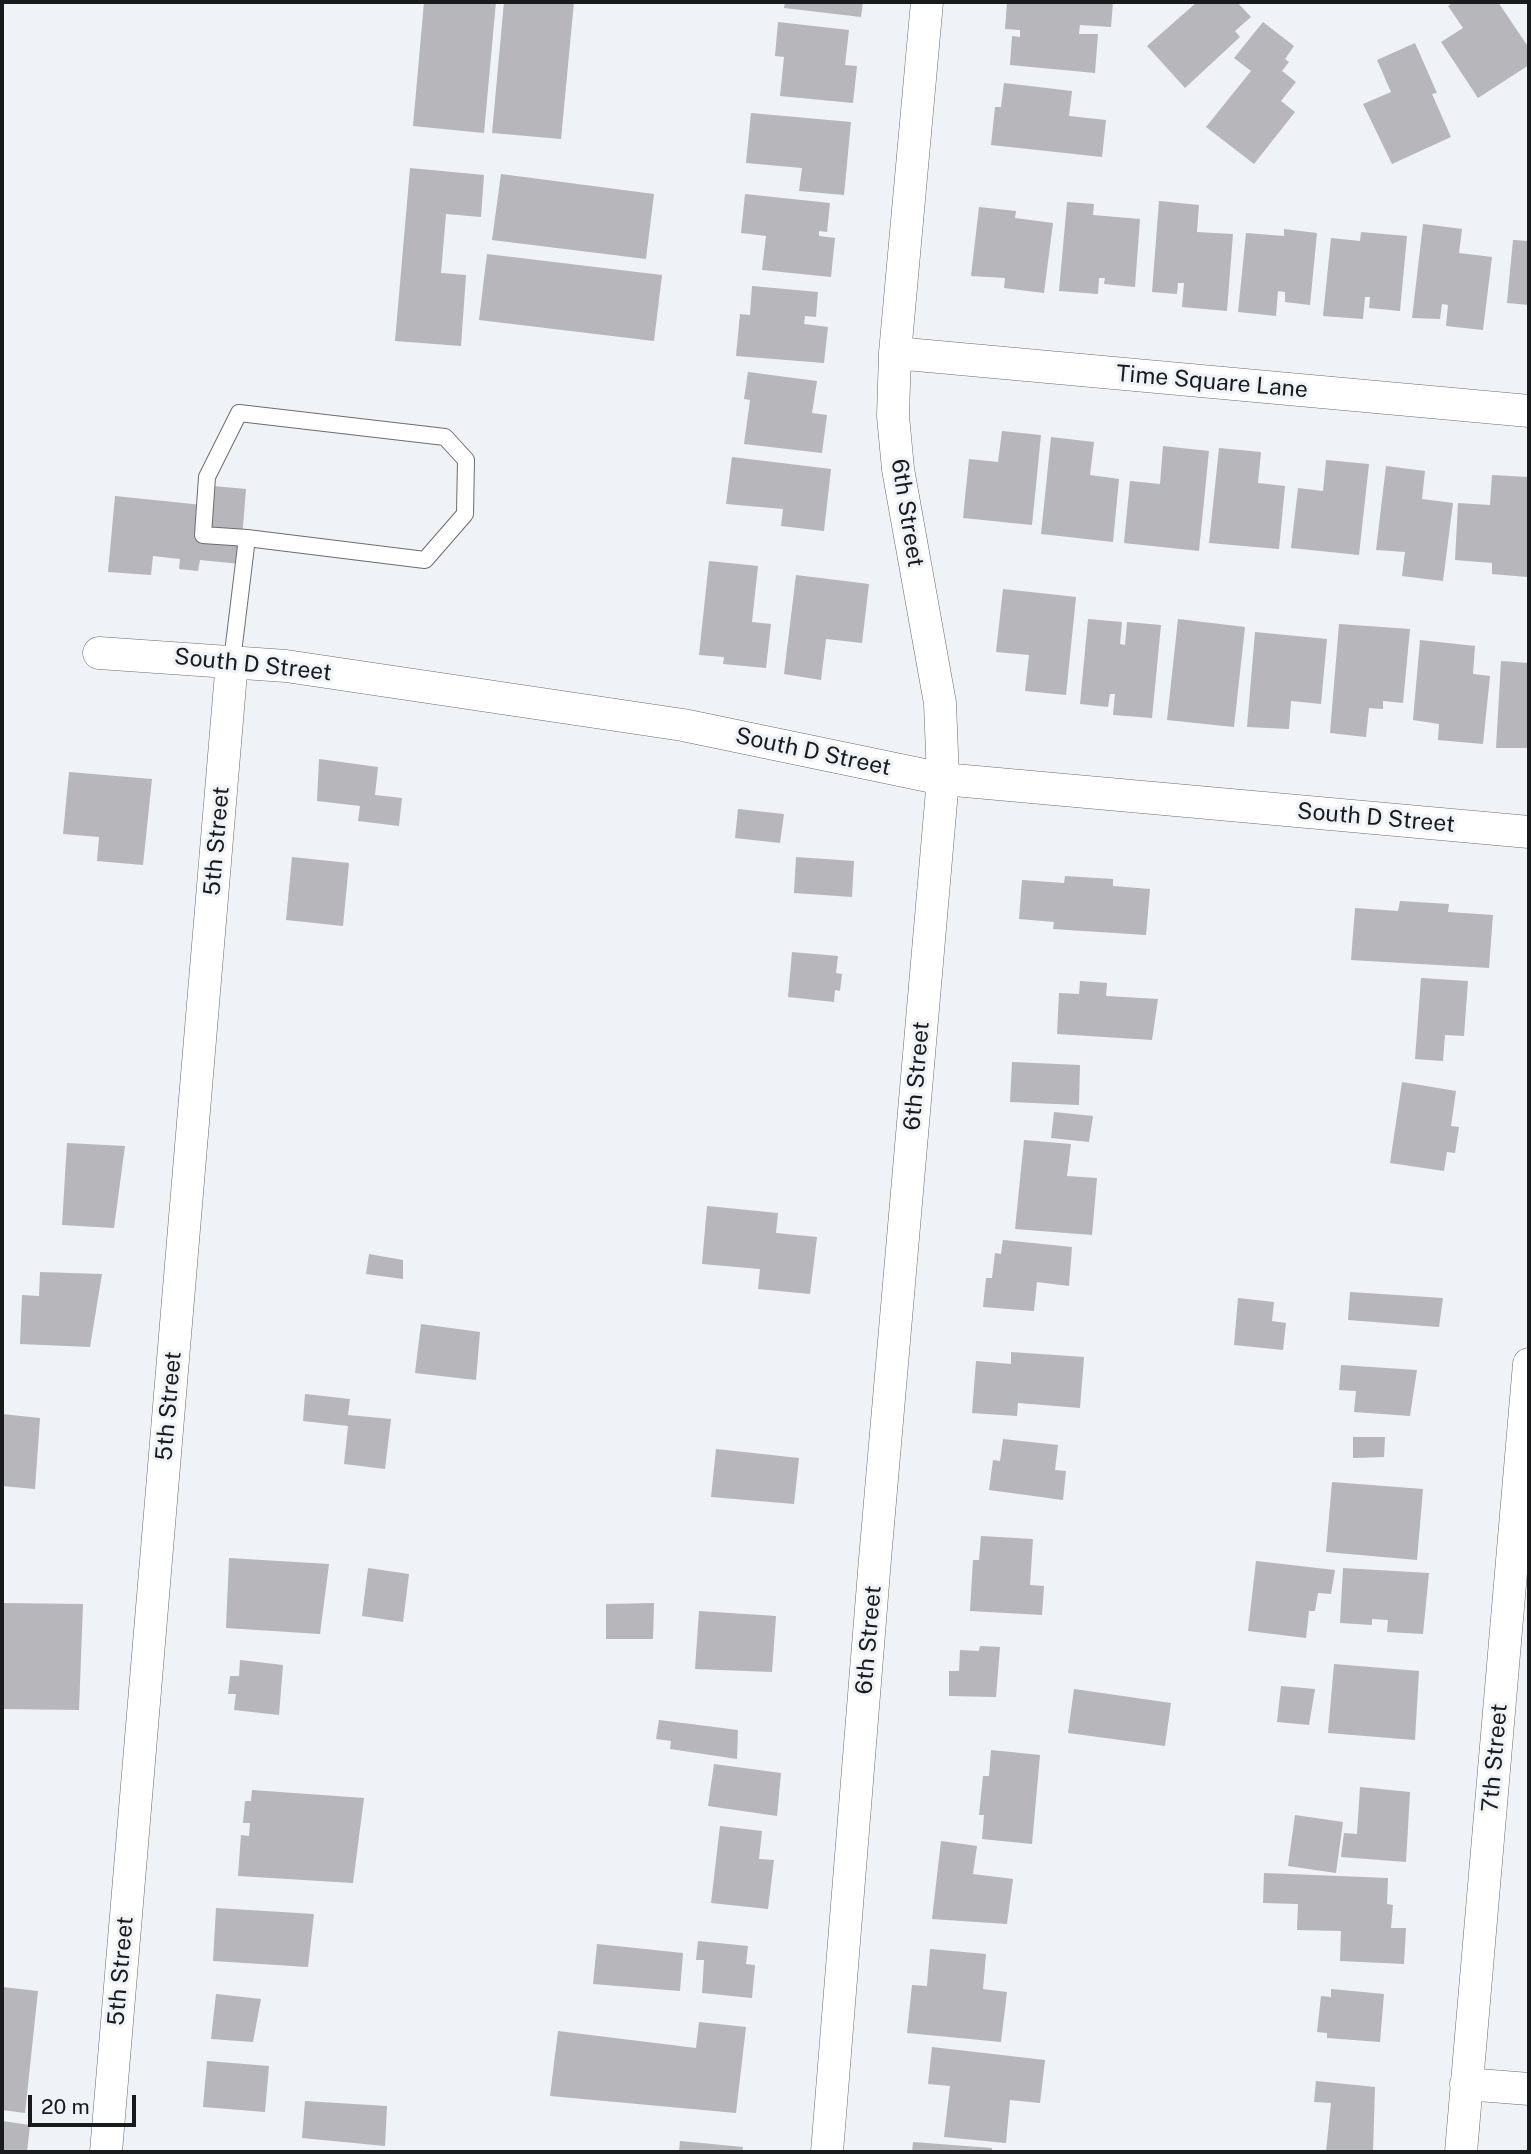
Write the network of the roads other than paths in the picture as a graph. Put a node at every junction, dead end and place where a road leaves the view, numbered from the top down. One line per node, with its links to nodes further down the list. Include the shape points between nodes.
1 (928, 2): 2 (street, 6th Street)
2 (895, 353): 3 (street, Time Square Lane); 7 (street, 6th Street, via 892,416 940,703)
3 (1529, 411)
4 (247, 538): 4 (lane, via 425,560 465,514 466,460 445,438 239,413 207,477 204,535); 6 (lane)
5 (99, 653): 6 (street, South D Street)
6 (232, 660): 7 (street, South D Street, via 683,725); 13 (street, 5th Street)
7 (943, 779): 8 (street, South D Street); 14 (street, 6th Street)
8 (1529, 832)
9 (1529, 1364): 10 (street, 7th Street)
10 (1525, 1465): 11 (street, 7th Street)
11 (1466, 2084): 12 (street); 15 (street, 7th Street)
12 (1529, 2090)
13 (106, 2152)
14 (827, 2152)
15 (1461, 2152)

